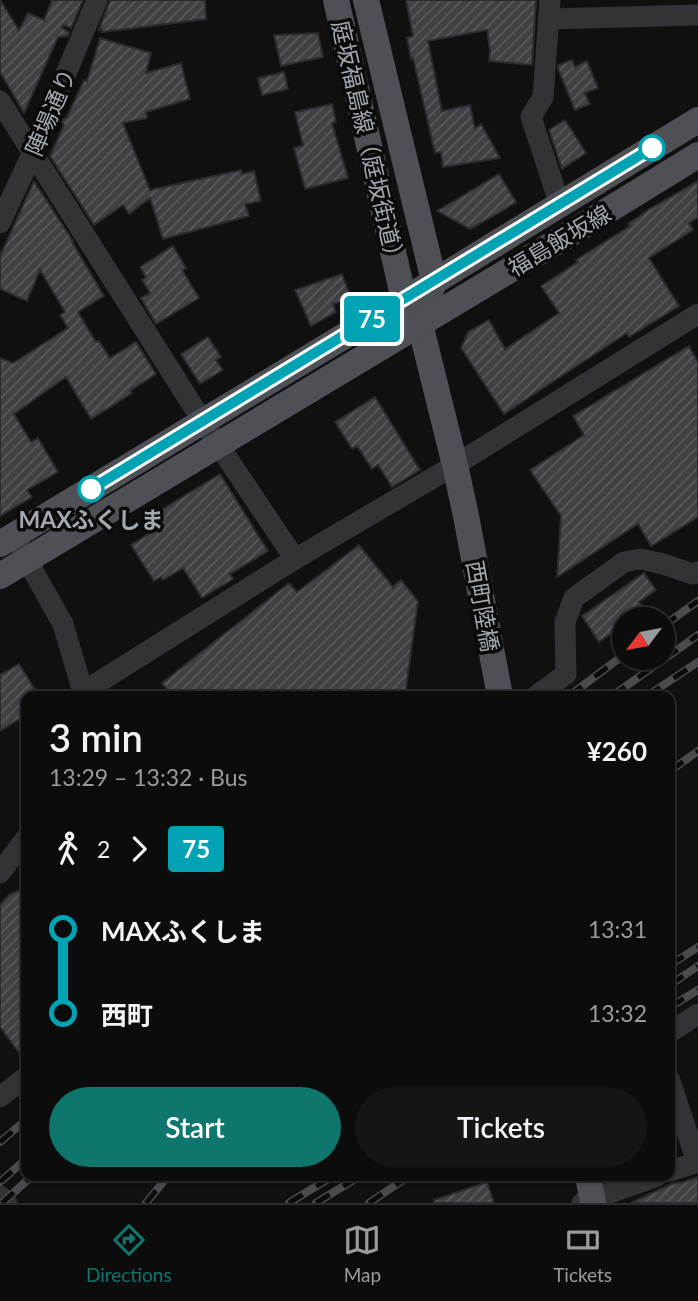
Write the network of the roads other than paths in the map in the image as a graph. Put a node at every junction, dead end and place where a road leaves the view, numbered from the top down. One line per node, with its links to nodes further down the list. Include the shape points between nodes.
1 (97, 0): 8 (street, 陣場通り)
2 (336, 0): 13 (main road, 庭坂福島線（庭坂街道）)
3 (366, 0): 12 (main road, 庭坂福島線（庭坂街道）)
4 (549, 10): 5 (street); 10 (street, via 543,97 531,117)
5 (698, 15)
6 (0, 101): 8 (street)
7 (698, 120): 10 (main road, 福島飯坂線)
8 (33, 152): 11 (street, 陣場通り); 16 (street)
9 (698, 155): 15 (main road, 福島飯坂線)
10 (559, 205): 12 (main road, 福島飯坂線)
11 (0, 223)
12 (435, 281): 13 (main road, 福島飯坂線); 15 (main road, 庭坂福島線（庭坂街道）)
13 (404, 300): 15 (main road, 庭坂福島線（庭坂街道）); 16 (main road, 福島飯坂線)
14 (698, 314): 18 (street)
15 (419, 324): 17 (main road, 福島飯坂線); 18 (main road, 庭坂福島線（庭坂街道）)
16 (203, 422): 17 (street); 20 (main road, 福島飯坂線)
17 (219, 445): 21 (street); 22 (main road, 福島飯坂線)
18 (454, 465): 19 (main road, 庭坂福島線（庭坂街道）); 21 (street)
19 (466, 516): 27 (main road, 西町陸橋)
20 (7, 539): 22 (street)
21 (295, 559): 26 (street)
22 (27, 560): 24 (main road, 福島飯坂線); 25 (street, via 63,624)
23 (698, 572): 28 (street, via 641,559 624,562 574,598 565,622 566,674)
24 (0, 576)
25 (82, 691)
26 (88, 691)
27 (499, 691)
28 (543, 691)
29 (21, 845): 30 (street)
30 (0, 873)
31 (698, 1014): 32 (street)
32 (675, 1029)
33 (21, 1081): 35 (street)
34 (675, 1096): 36 (street)
35 (0, 1097)
36 (698, 1162): 37 (street)
37 (675, 1169)
38 (592, 1181): 41 (main road)
39 (646, 1181): 41 (street)
40 (0, 1196): 42 (street)
41 (607, 1199): 43 (street)
42 (8, 1203)
43 (582, 1203)

